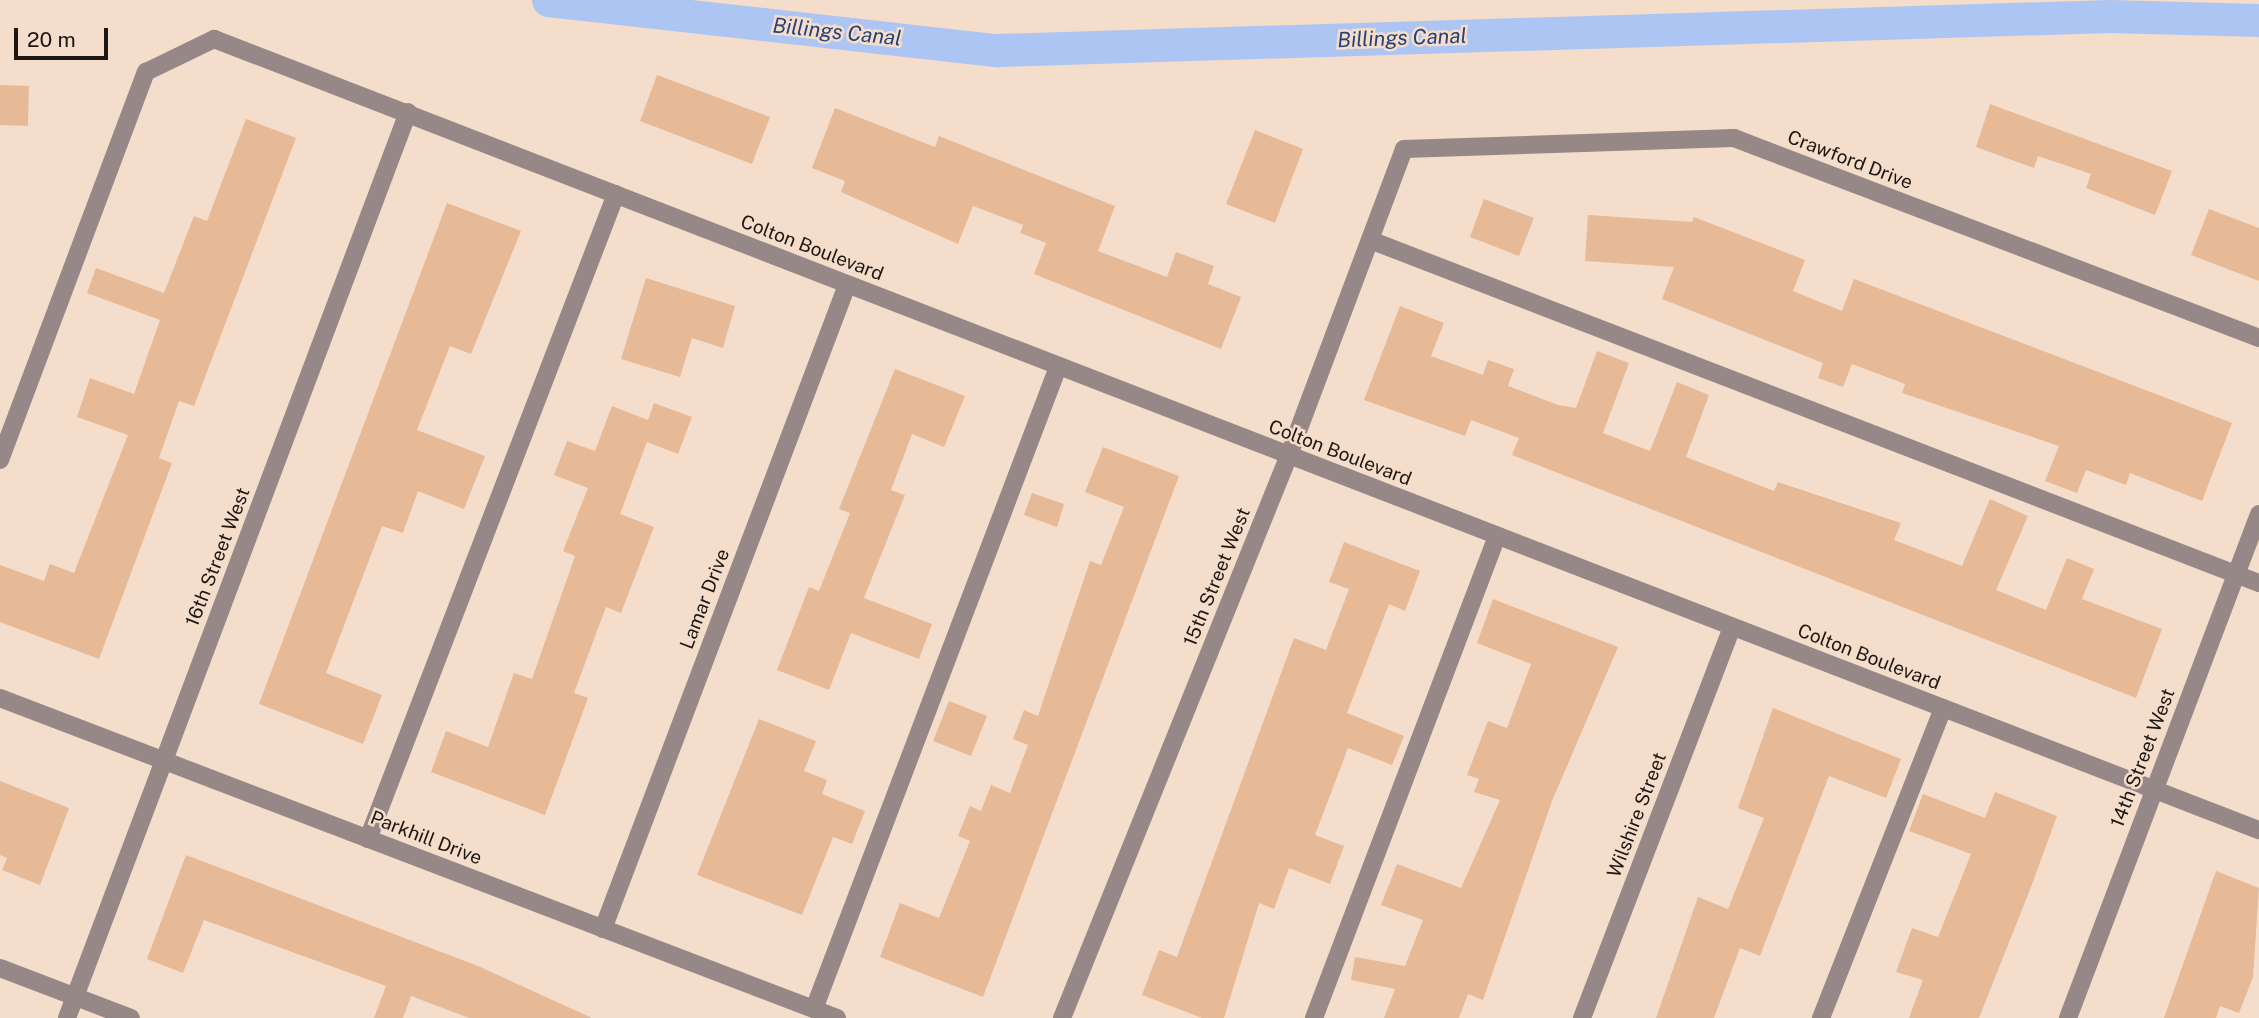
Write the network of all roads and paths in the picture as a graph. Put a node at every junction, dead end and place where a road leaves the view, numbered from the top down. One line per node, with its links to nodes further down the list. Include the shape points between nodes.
1 (408, 112): 3 (street, Colton Boulevard); 9 (street, Colton Boulevard, via 214,39 146,72); 17 (street, 16th Street West)
2 (1404, 149): 4 (street, 15th Street West); 6 (street, Crawford Drive, via 1734,138)
3 (616, 194): 5 (street, Colton Boulevard); 20 (street)
4 (1370, 240): 8 (street, 15th Street West); 12 (street)
5 (847, 285): 7 (street, Colton Boulevard); 21 (street, Lamar Drive)
6 (2259, 338)
7 (1058, 367): 8 (street, Colton Boulevard); 24 (street)
8 (1289, 455): 11 (street, Colton Boulevard); 28 (street, 15th Street West)
9 (0, 460)
10 (2259, 514): 12 (street, 14th Street West)
11 (1497, 536): 14 (street, Colton Boulevard); 29 (street)
12 (2236, 574): 13 (street); 18 (street, 14th Street West)
13 (2259, 583)
14 (1732, 627): 16 (street, Colton Boulevard); 30 (street, Wilshire Street)
15 (0, 698): 17 (street, Parkhill Drive)
16 (1943, 708): 18 (street, Colton Boulevard); 31 (street)
17 (164, 761): 20 (street, Parkhill Drive); 23 (street, 16th Street West)
18 (2154, 789): 19 (street, Colton Boulevard); 32 (street, 14th Street West)
19 (2259, 830)
20 (368, 839): 21 (street, Parkhill Drive)
21 (603, 929): 24 (street, Parkhill Drive)
22 (0, 968): 23 (street)
23 (75, 997): 25 (street, 16th Street West); 26 (street)
24 (814, 1009): 27 (street, Parkhill Drive)
25 (68, 1018)
26 (131, 1018)
27 (837, 1018)
28 (1062, 1018)
29 (1314, 1018)
30 (1582, 1018)
31 (1821, 1018)
32 (2068, 1018)

